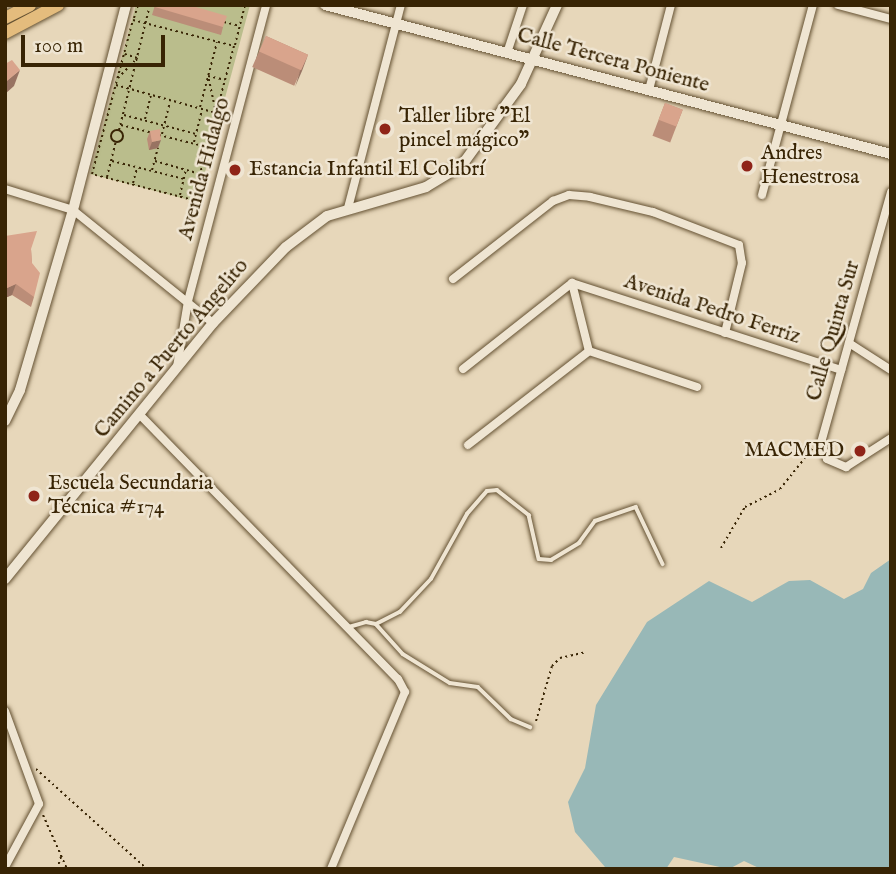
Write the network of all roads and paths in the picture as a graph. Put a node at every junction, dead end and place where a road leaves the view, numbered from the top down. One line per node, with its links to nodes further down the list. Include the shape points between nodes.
1 (30, 5): 15 (highway)
2 (58, 5): 22 (highway)
3 (126, 5): 69 (street)
4 (138, 5): 18 (path)
5 (150, 5): 19 (path)
6 (246, 5): 21 (path)
7 (266, 5): 72 (street, Avenida Hidalgo)
8 (325, 5): 20 (street, Calle Tercera Poniente)
9 (401, 5): 20 (street)
10 (523, 5): 25 (street)
11 (557, 5): 28 (street, Camino a Puerto Angelito)
12 (671, 5): 34 (street)
13 (813, 5): 43 (street)
14 (838, 5): 17 (street)
15 (5, 18)
16 (214, 19): 21 (path)
17 (891, 19)
18 (134, 20): 19 (path); 26 (path)
19 (145, 23): 23 (path); 27 (path)
20 (396, 24): 25 (street, Calle Tercera Poniente); 68 (street)
21 (240, 26): 24 (path)
22 (5, 33)
23 (217, 42): 24 (path); 29 (path)
24 (234, 46): 31 (path)
25 (507, 53): 28 (street, Calle Tercera Poniente)
26 (124, 54): 27 (path); 30 (path)
27 (137, 58): 30 (path); 33 (path)
28 (533, 60): 34 (street, Calle Tercera Poniente); 68 (street, Camino a Puerto Angelito, via 480,146 462,165 426,187)
29 (208, 76): 31 (path); 37 (path); 38 (path)
30 (117, 80): 32 (path)
31 (225, 80): 38 (path)
32 (116, 85): 33 (path); 61 (path, via 92,173)
33 (129, 89): 35 (path); 39 (path)
34 (649, 90): 43 (street, Calle Tercera Poniente)
35 (151, 95): 36 (path); 40 (path)
36 (171, 100): 37 (path); 42 (path)
37 (201, 108): 38 (path); 45 (path)
38 (216, 113): 50 (path)
39 (123, 114): 40 (path); 41 (path)
40 (145, 120): 42 (path)
41 (120, 125): 44 (path); 46 (path)
42 (164, 125): 45 (path); 46 (path)
43 (784, 126): 52 (street, Calle Tercera Poniente); 66 (street)
44 (119, 130): 47 (path, via 123,137); 47 (path, via 111,136)
45 (196, 134): 49 (path)
46 (161, 135): 48 (path); 49 (path)
47 (117, 142): 53 (path)
48 (160, 142)
49 (193, 144): 50 (path)
50 (207, 147): 59 (path)
51 (158, 148): 54 (path)
52 (891, 154)
53 (112, 161): 56 (path); 61 (path)
54 (155, 161): 55 (path); 58 (path)
55 (174, 166): 57 (path); 60 (path)
56 (137, 167): 58 (path); 63 (path)
57 (186, 170): 59 (path); 62 (path)
58 (152, 171): 60 (path)
59 (200, 174): 67 (path, via 193,200)
60 (171, 176): 62 (path)
61 (107, 178): 63 (path)
62 (184, 180): 67 (path)
63 (132, 184): 67 (path)
64 (5, 189): 69 (street)
65 (891, 191): 75 (street, Calle Quinta Sur)
66 (762, 195)
67 (179, 196)
68 (348, 208): 73 (street, Camino a Puerto Angelito, via 327,216 296,239)
69 (73, 210): 72 (street); 83 (street, via 20,390)
70 (453, 279): 74 (street, via 553,201 569,195 590,197 653,212 739,245 742,263)
71 (572, 284): 74 (street, Avenida Pedro Ferriz); 76 (street); 77 (street)
72 (188, 301): 73 (street); 78 (street, Avenida Hidalgo)
73 (213, 323): 78 (street, Camino a Puerto Angelito)
74 (724, 333): 79 (street, Avenida Pedro Ferriz)
75 (849, 343): 79 (street, Calle Quinta Sur); 80 (street)
76 (589, 351): 81 (street); 86 (street)
77 (463, 369)
78 (177, 370): 82 (street, Camino a Puerto Angelito)
79 (841, 370): 84 (street, Calle Quinta Sur)
80 (891, 370)
81 (697, 387)
82 (140, 415): 89 (street, Camino a Puerto Angelito); 91 (street)
83 (5, 421)
84 (822, 436): 85 (street, via 827,459 846,467); 87 (path, via 780,489 745,507)
85 (891, 438)
86 (468, 445)
87 (721, 548)
88 (663, 564): 90 (lane, via 643,516 633,506 595,521 579,543 551,561 539,559 529,515 497,490 487,491 467,514 431,579 400,612)
89 (5, 579)
90 (376, 624): 91 (lane); 94 (lane, via 403,654 450,683 478,687 511,719)
91 (348, 627): 102 (street, via 405,692)
92 (586, 652): 94 (path, via 560,658 552,666)
93 (5, 710): 96 (street)
94 (530, 726)
95 (35, 768): 101 (path)
96 (39, 804): 97 (path); 98 (street)
97 (61, 856): 99 (path); 100 (path)
98 (5, 867)
99 (57, 869)
100 (67, 869)
101 (147, 869)
102 (331, 869)

